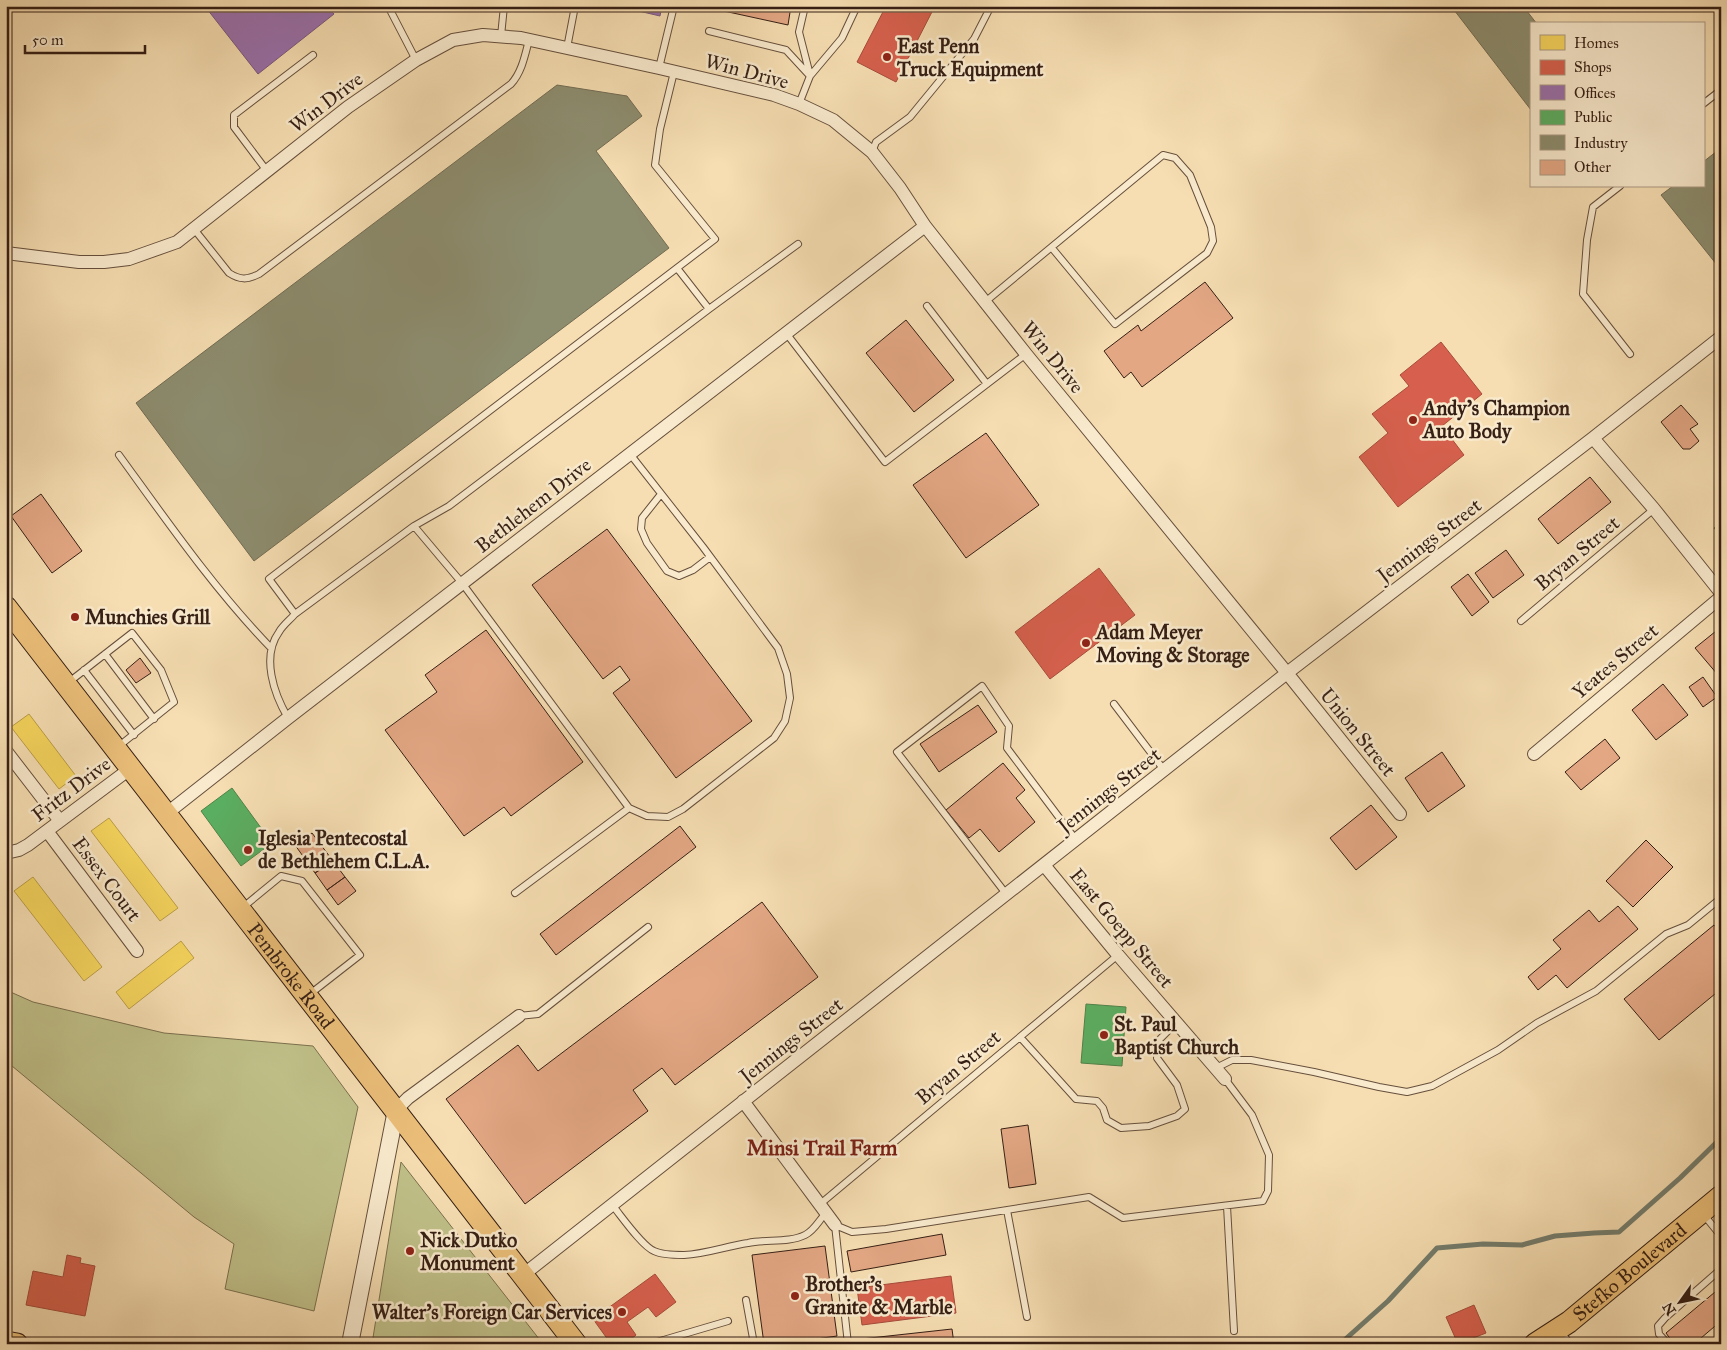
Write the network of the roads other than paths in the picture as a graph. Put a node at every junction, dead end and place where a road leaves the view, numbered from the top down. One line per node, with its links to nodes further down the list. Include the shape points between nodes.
1 (388, 6): 13 (lane)
2 (504, 6): 9 (lane)
3 (575, 6): 11 (lane)
4 (674, 6): 14 (lane)
5 (805, 6): 16 (lane, via 799,32)
6 (857, 6): 16 (lane, via 842,38)
7 (992, 6): 20 (lane, via 974,39 910,117 876,142)
8 (709, 31): 16 (lane, via 786,50)
9 (500, 36): 10 (street, Win Drive); 13 (street, Win Drive, via 453,40)
10 (529, 40): 11 (street, Win Drive); 24 (lane, via 520,70 511,84 259,274 248,279 229,273)
11 (567, 48): 14 (street, Win Drive)
12 (313, 55): 21 (lane, via 234,115 234,128)
13 (416, 60): 21 (street, Win Drive, via 348,107)
14 (660, 68): 15 (street, Win Drive)
15 (674, 72): 19 (street, Win Drive); 28 (lane, via 655,165 715,239)
16 (810, 76): 19 (lane)
17 (1721, 90): 18 (lane)
18 (1704, 103)
19 (799, 104): 20 (street, Win Drive, via 833,120)
20 (872, 152): 23 (street, Win Drive)
21 (267, 171): 24 (street, Win Drive)
22 (1617, 188): 35 (lane, via 1593,207 1583,294)
23 (924, 226): 29 (street, Win Drive); 32 (street, Bethlehem Drive)
24 (194, 229): 27 (street, Win Drive, via 177,242 129,259 78,262)
25 (798, 244): 31 (lane)
26 (1052, 248): 26 (lane, via 1163,155 1175,158 1190,175 1211,227 1213,241 1207,253 1115,324); 29 (lane)
27 (6, 253)
28 (677, 268): 31 (lane); 48 (lane, via 269,579)
29 (985, 302): 34 (street, Win Drive)
30 (927, 306): 36 (lane)
31 (709, 309): 42 (lane, via 449,506)
32 (786, 333): 36 (lane, via 885,462); 38 (street, Bethlehem Drive)
33 (1721, 337): 37 (street, Jennings Street)
34 (1026, 354): 36 (lane); 53 (street, Win Drive)
35 (1630, 354)
36 (987, 384)
37 (1593, 438): 41 (street); 53 (street, Jennings Street)
38 (630, 454): 40 (lane); 44 (street, Bethlehem Drive)
39 (119, 455): 50 (lane, via 239,613)
40 (661, 494): 43 (lane); 43 (lane, via 642,518 641,529 667,571 679,576)
41 (1654, 509): 45 (street); 49 (lane, Bryan Street)
42 (414, 526): 44 (lane); 48 (lane)
43 (710, 557): 64 (lane, via 778,648 787,674 790,698 785,720 774,738 683,809 668,817 646,816)
44 (462, 584): 57 (street, Bethlehem Drive); 64 (lane)
45 (1721, 593)
46 (1721, 597): 61 (street, Yeates Street)
47 (6, 607): 54 (main road, Pembroke Road)
48 (295, 614): 50 (lane, via 278,632)
49 (1520, 621)
50 (271, 648): 57 (lane, via 272,679)
51 (105, 654): 52 (lane); 56 (lane); 56 (lane, via 132,633 161,670 174,702)
52 (84, 670): 54 (lane); 58 (lane)
53 (1287, 673): 63 (street, Jennings Street); 66 (street, Union Street)
54 (66, 684): 59 (main road, Pembroke Road)
55 (1114, 704): 63 (lane)
56 (154, 718): 58 (lane)
57 (288, 718): 65 (street, Bethlehem Drive)
58 (134, 735): 59 (lane)
59 (116, 749): 62 (main road, Pembroke Road)
60 (6, 751): 67 (street)
61 (1534, 754)
62 (131, 768): 65 (main road, Pembroke Road); 67 (street, Fritz Drive)
63 (1164, 770): 69 (street, Jennings Street)
64 (628, 808): 72 (lane)
65 (166, 814): 75 (main road, Pembroke Road)
66 (1400, 814)
67 (60, 821): 68 (street, Fritz Drive)
68 (47, 830): 70 (street, Fritz Drive, via 19,850); 77 (street, Essex Court)
69 (1076, 840): 71 (street, Jennings Street); 73 (lane, via 1007,748 1009,726 982,686 897,752)
70 (6, 853)
71 (1044, 866): 73 (street, Jennings Street); 78 (street, East Goepp Street)
72 (515, 893)
73 (1007, 895): 85 (street, Jennings Street)
74 (1721, 898): 83 (lane, via 1688,925 1666,934 1596,991 1432,1086 1407,1092 1251,1060 1232,1060)
75 (240, 910): 79 (main road, Pembroke Road); 79 (lane, via 281,876 302,880 360,955)
76 (648, 928): 80 (lane, via 538,1014)
77 (137, 951)
78 (1118, 955): 81 (street, East Goepp Street); 82 (lane, Bryan Street)
79 (307, 996): 86 (main road, Pembroke Road)
80 (518, 1016): 86 (street)
81 (1177, 1022): 82 (lane, via 1160,1040 1157,1058 1177,1085 1185,1109 1177,1116 1149,1126 1121,1128 1107,1120 1097,1101 1076,1099); 83 (street, East Goepp Street)
82 (1020, 1037): 90 (lane, Bryan Street)
83 (1216, 1068): 84 (street, East Goepp Street)
84 (1225, 1078): 89 (lane, East Goepp Street, via 1252,1115 1269,1155 1268,1192 1264,1200)
85 (743, 1101): 88 (street, Jennings Street); 90 (street)
86 (396, 1110): 96 (main road, Pembroke Road); 104 (street)
87 (1721, 1196): 92 (main road, Stefko Boulevard)
88 (613, 1206): 90 (lane, Bryan Street, via 652,1250 684,1255 805,1235 819,1220); 96 (street, Jennings Street)
89 (1227, 1206): 91 (lane, East Goepp Street, via 1123,1218 1089,1197); 100 (lane)
90 (823, 1209): 93 (street)
91 (1007, 1210): 93 (lane, via 852,1232); 98 (lane)
92 (1701, 1212): 94 (lane); 101 (main road, Stefko Boulevard)
93 (836, 1225): 108 (lane)
94 (1721, 1236)
95 (1721, 1269): 110 (lane, via 1658,1326 1659,1334)
96 (523, 1275): 105 (main road, Pembroke Road)
97 (746, 1300): 107 (lane)
98 (1026, 1317)
99 (728, 1321): 106 (lane)
100 (1234, 1331)
101 (1565, 1336): 109 (main road, Stefko Boulevard)
102 (6, 1342): 103 (main road)
103 (17, 1344)
104 (350, 1344)
105 (576, 1344)
106 (650, 1344)
107 (754, 1344)
108 (848, 1344)
109 (1535, 1344)
110 (1668, 1344)

